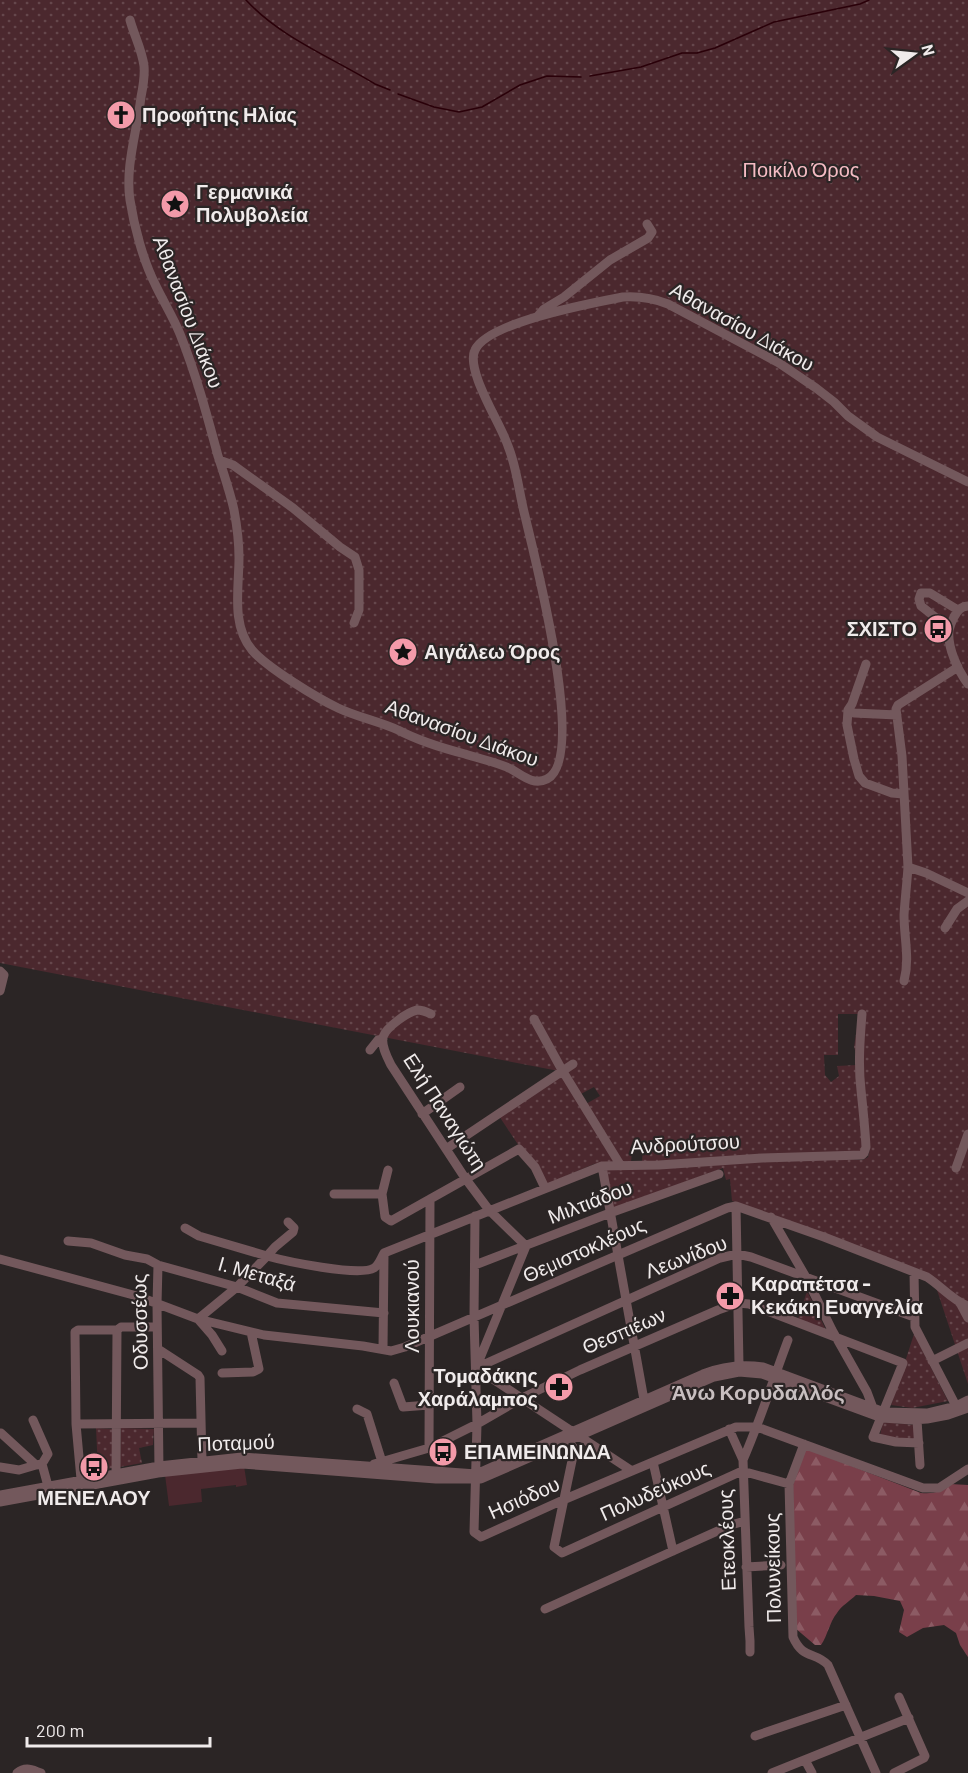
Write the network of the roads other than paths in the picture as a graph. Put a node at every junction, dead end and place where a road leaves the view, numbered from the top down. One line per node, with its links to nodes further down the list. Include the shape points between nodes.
1 (130, 20): 4 (street, Αθανασίου Διάκου, via 144,67 128,180 130,204 154,282 187,352)
2 (647, 224): 3 (street, via 652,232 648,238 610,261)
3 (537, 317): 4 (street, Αθανασίου Διάκου, via 489,336 476,346 473,359 478,381 513,462 542,586 563,710 561,752 556,771 549,779 527,779 504,766 433,745 335,707 254,654 239,624 238,535); 5 (street, Αθανασίου Διάκου, via 622,297 644,297 668,304 779,363 877,437)
4 (219, 460): 8 (street, via 243,472 355,557 359,570)
5 (968, 482)
6 (968, 606): 7 (street)
7 (958, 610): 9 (street); 9 (street, via 930,593 921,593 921,606)
8 (354, 623)
9 (949, 628): 11 (street)
10 (866, 664): 13 (street)
11 (958, 667): 12 (street); 14 (street, via 898,705)
12 (968, 684)
13 (848, 710): 14 (street); 15 (street, via 847,725 859,776 865,783)
14 (897, 715): 15 (street)
15 (903, 794): 16 (street)
16 (908, 867): 17 (street); 21 (street, via 904,914 908,955)
17 (968, 892)
18 (968, 902): 19 (street, via 957,909)
19 (945, 928)
20 (0, 971): 22 (street, via 4,975)
21 (904, 981)
22 (0, 991)
23 (431, 1014): 26 (street, Ελή Παναγιώτη, via 419,1010 407,1014)
24 (862, 1014): 35 (street, Ανδρούτσου, via 861,1090 866,1147 862,1155)
25 (534, 1019): 29 (street)
26 (383, 1039): 27 (street); 31 (street, Ελή Παναγιώτη, via 391,1065)
27 (370, 1050)
28 (573, 1064): 29 (street)
29 (562, 1070): 33 (street); 35 (street)
30 (460, 1087): 31 (street)
31 (422, 1114): 33 (street, Ελή Παναγιώτη)
32 (968, 1134): 36 (street)
33 (446, 1149): 39 (street, Ελή Παναγιώτη)
34 (602, 1166): 35 (street, Ανδρούτσου); 40 (street, Ανδρούτσου); 46 (street)
35 (621, 1166)
36 (956, 1168)
37 (387, 1170): 42 (street)
38 (719, 1174): 46 (street, Μιλτιάδου)
39 (465, 1178): 40 (street, via 519,1149 535,1167); 43 (street); 45 (street, Ελή Παναγιώτη)
40 (545, 1188): 45 (street, Ανδρούτσου)
41 (334, 1194): 42 (street)
42 (382, 1194): 43 (street, via 385,1216 392,1221)
43 (430, 1199): 51 (street, Λουκιανού)
44 (736, 1206): 48 (street); 55 (street); 56 (street, Θεμιστοκλέους)
45 (489, 1210): 47 (street, Ανδρούτσου); 53 (street, Ελή Παναγιώτη)
46 (610, 1213): 53 (street, Μιλτιάδου); 56 (street)
47 (475, 1216): 51 (street, Ανδρούτσου); 60 (street)
48 (771, 1217): 61 (street); 62 (street)
49 (288, 1222): 57 (street, via 293,1232)
50 (185, 1228): 57 (street, via 199,1236)
51 (430, 1234): 54 (street, Ανδρούτσου); 77 (street, Λουκιανού)
52 (68, 1241): 59 (street, Οδυσσέως, via 91,1243)
53 (526, 1246): 60 (street, Μιλτιάδου); 68 (street)
54 (384, 1253): 57 (street, Ανδρούτσου, via 377,1266 369,1270 340,1270); 69 (street)
55 (737, 1254): 62 (street, Λεωνίδου); 64 (street, Λεωνίδου); 65 (street)
56 (618, 1255): 64 (street); 68 (street, Θεμιστοκλέους)
57 (267, 1256): 63 (street)
58 (0, 1260): 66 (street, Θεμιστοκλέους)
59 (158, 1265): 63 (street, Ι. Μεταξά); 66 (street, Οδυσσέως)
60 (475, 1265): 70 (street)
61 (914, 1272): 67 (street); 71 (street)
62 (807, 1279): 71 (street, Λεωνίδου); 78 (street)
63 (237, 1287): 69 (street, Ι. Μεταξά, via 277,1303); 73 (street)
64 (626, 1300): 81 (street); 87 (street, Λεωνίδου)
65 (738, 1303): 78 (street); 81 (street, Θεσπιέων); 86 (street)
66 (157, 1304): 73 (street, Θεμιστοκλέους); 74 (street, Οδυσσέως)
67 (964, 1305): 72 (street)
68 (502, 1306): 70 (street, Θεμιστοκλέους); 87 (street)
69 (384, 1313): 83 (street)
70 (474, 1317): 77 (street, Θεμιστοκλέους); 87 (street)
71 (914, 1317): 85 (street)
72 (968, 1318)
73 (198, 1319): 76 (street, Θεμιστοκλέους); 84 (street)
74 (157, 1327): 75 (street); 82 (street, Οδυσσέως)
75 (117, 1330): 104 (street, via 75,1332); 105 (street)
76 (251, 1332): 83 (street, Θεμιστοκλέους); 88 (street, via 259,1369)
77 (430, 1336): 83 (street, Θεμιστοκλέους, via 398,1350); 94 (street, Λουκιανού)
78 (837, 1338): 96 (street); 99 (street, via 903,1363)
79 (788, 1340): 89 (street)
80 (968, 1343): 85 (street)
81 (634, 1347): 91 (street, Θεσπιέων); 92 (street)
82 (158, 1349): 102 (street, Οδυσσέως); 103 (street, via 200,1378)
83 (383, 1349)
84 (222, 1351)
85 (932, 1361): 95 (street)
86 (739, 1365): 89 (street, via 758,1366); 92 (street, via 711,1371)
87 (476, 1368): 91 (street); 106 (street)
88 (222, 1373)
89 (775, 1374): 96 (street); 99 (street); 107 (street); 110 (street, via 722,1374)
90 (394, 1383): 94 (street, via 403,1407)
91 (522, 1398): 106 (street, Θεσπιέων); 110 (street)
92 (644, 1400): 110 (street)
93 (968, 1400): 95 (street)
94 (429, 1405): 114 (street, Λουκιανού)
95 (956, 1406): 99 (street)
96 (873, 1408): 99 (street)
97 (968, 1408): 101 (street)
98 (357, 1409): 117 (street, via 367,1414)
99 (883, 1415): 101 (street); 112 (street, via 873,1437)
100 (33, 1420): 119 (street, via 48,1454)
101 (917, 1420): 112 (street)
102 (159, 1423): 103 (street); 105 (street); 123 (street, Οδυσσέως)
103 (200, 1423): 116 (street)
104 (76, 1424): 105 (street); 129 (street)
105 (117, 1424): 127 (street)
106 (477, 1424): 114 (street, Θεσπιέων); 128 (street)
107 (757, 1427): 108 (street, Ησιόδου); 113 (street); 115 (street)
108 (729, 1429): 115 (street, Ετεοκλέους); 118 (street, Ησιόδου)
109 (1, 1432): 119 (street)
110 (576, 1434): 111 (street); 125 (street); 128 (street)
111 (566, 1442): 128 (street, via 488,1477); 133 (street, via 574,1451)
112 (919, 1443): 120 (street)
113 (804, 1444): 124 (street, via 923,1488 939,1488); 130 (street, Πολυνείκους)
114 (429, 1448): 117 (street, Θεσπιέων)
115 (743, 1460): 126 (street, Ετεοκλέους)
116 (202, 1461): 121 (street, Ποταμού, via 248,1457); 123 (street, Ποταμού)
117 (382, 1462): 121 (street, Θεσπιέων)
118 (653, 1462): 125 (street, Ησιόδου); 135 (street)
119 (39, 1465): 122 (street, via 19,1470); 131 (street)
120 (920, 1465)
121 (366, 1466): 128 (street, Ποταμού)
122 (0, 1467)
123 (159, 1469): 127 (street, Ποταμού); 128 (street, Ποταμού, via 255,1464); 134 (street, Ποταμού)
124 (968, 1469)
125 (632, 1471): 133 (street, Ησιόδου)
126 (742, 1471): 130 (street); 135 (street, Πολυδεύκους); 136 (street, Ετεοκλέους)
127 (116, 1473): 129 (street, Ποταμού)
128 (476, 1477): 133 (street, Ησιόδου, via 474,1532 482,1537)
129 (81, 1479): 131 (street, Ποταμού)
130 (789, 1484): 143 (street, Πολυνείκους, via 793,1637 801,1650 828,1665)
131 (48, 1486): 132 (street, Ποταμού)
132 (0, 1495)
133 (563, 1500): 135 (street, Πολυδεύκους, via 554,1547 562,1553)
134 (0, 1502)
135 (663, 1507): 137 (street)
136 (745, 1521): 137 (street); 139 (street, Ετεοκλέους)
137 (673, 1551): 140 (street)
138 (781, 1565): 139 (street)
139 (746, 1567): 141 (street, Ετεοκλέους)
140 (545, 1609)
141 (750, 1652)
142 (899, 1697): 144 (street)
143 (846, 1705): 145 (street); 146 (street, Πολυνείκους)
144 (909, 1718): 146 (street); 148 (street, via 925,1757)
145 (755, 1736)
146 (860, 1738): 147 (street); 153 (street, Πολυνείκους)
147 (805, 1760): 151 (street); 152 (street)
148 (902, 1772)
149 (17, 1773): 150 (street, via 27,1768)
150 (41, 1773)
151 (772, 1773)
152 (812, 1773)
153 (876, 1773)

